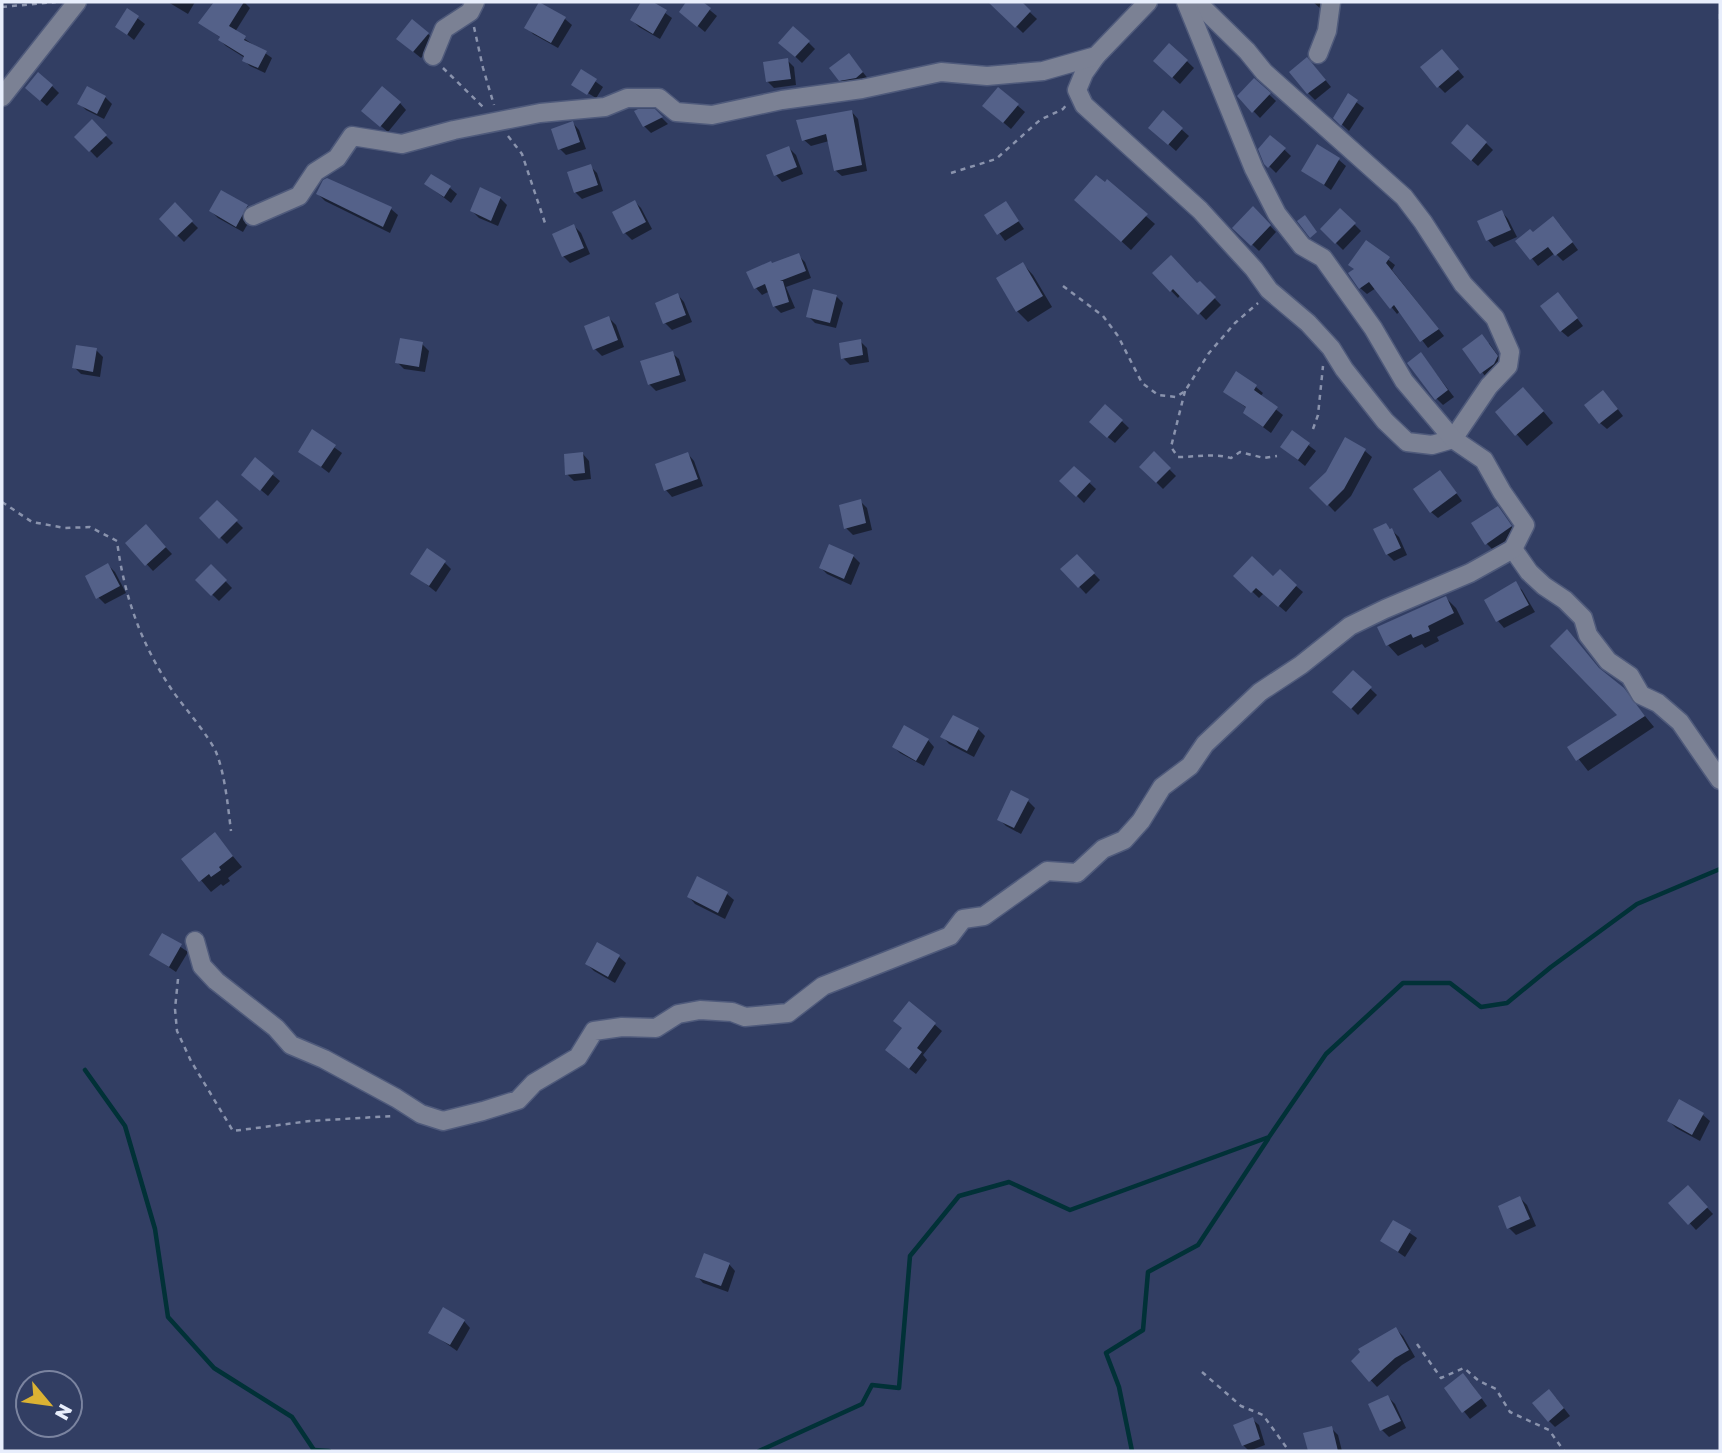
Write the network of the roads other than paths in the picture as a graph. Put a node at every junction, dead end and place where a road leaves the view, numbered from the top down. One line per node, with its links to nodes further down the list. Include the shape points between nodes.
1 (77, 2): 10 (street)
2 (1148, 2): 9 (street)
3 (1186, 2): 12 (street, via 1277,214 1302,246 1323,258 1373,327 1404,381)
4 (1197, 2): 12 (street, via 1265,72 1404,197 1463,284 1495,318 1510,352 1508,366)
5 (1331, 2): 7 (street)
6 (472, 7): 8 (street, via 444,29)
7 (1318, 54)
8 (433, 56)
9 (1096, 56): 11 (street, via 1043,71 987,76 940,72 712,116 676,112 659,97 627,98 605,107 540,113 402,144 352,136 337,158 315,172 299,196); 12 (street, via 1077,90 1084,105 1200,210 1269,290 1331,348 1385,421 1407,442 1432,445)
10 (2, 97)
11 (253, 216)
12 (1453, 439): 13 (street, via 1484,460 1525,525)
13 (1513, 549): 14 (street, via 1529,572 1583,618 1588,635 1608,661 1630,676 1642,695 1680,722); 15 (street, via 1471,573 1350,626 1260,692 1205,744 1190,766 1161,787 1124,840 1103,849 1077,873 1047,871 984,916 964,919 950,936 823,986 788,1013 745,1017 700,1010 678,1014 656,1028 594,1031 578,1057 534,1083 518,1100 483,1111 443,1121 421,1114 290,1045 202,966)
14 (1720, 780)
15 (195, 941)

